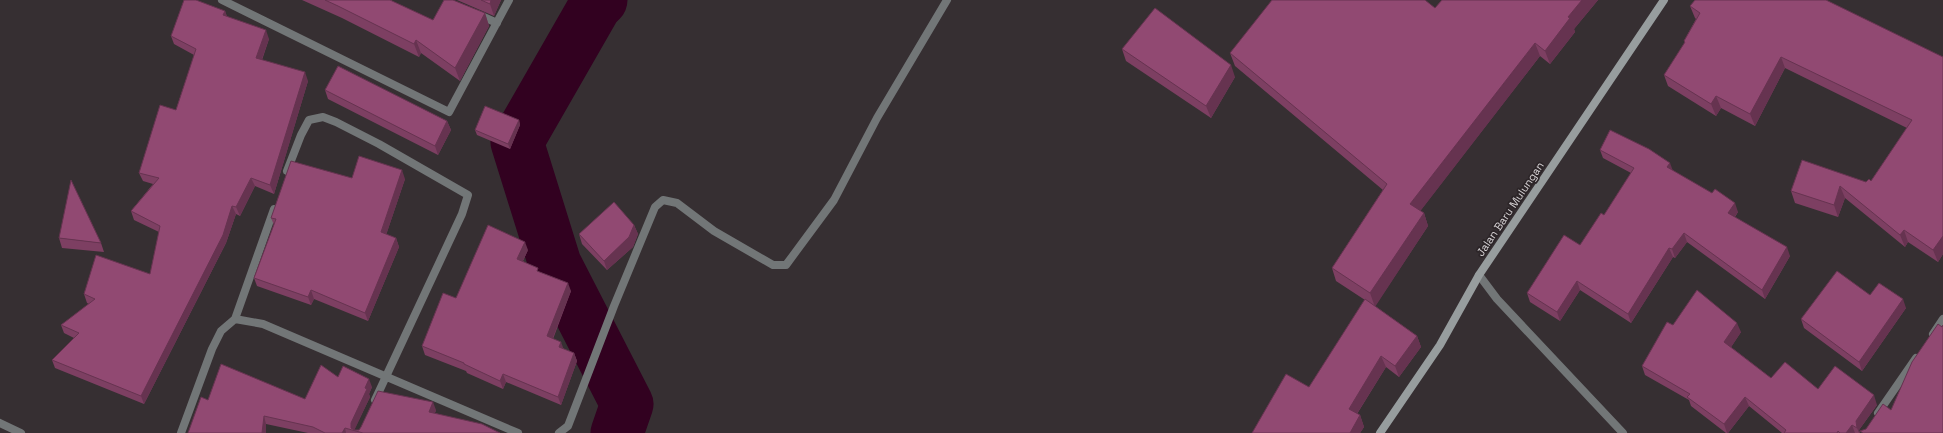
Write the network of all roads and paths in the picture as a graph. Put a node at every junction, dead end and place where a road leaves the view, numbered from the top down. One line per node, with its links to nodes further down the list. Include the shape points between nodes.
1 (222, 0): 6 (street, via 449,112)
2 (509, 0): 6 (street)
3 (947, 0): 21 (street, via 877,118 834,200 786,265 773,265 714,231 676,203 663,200 655,207 568,426)
4 (1664, 0): 9 (main road, Jalan Baru Mulungan)
5 (470, 12): 6 (street)
6 (497, 23)
7 (284, 182): 14 (street, via 309,120 323,117 379,144 468,195 462,214)
8 (276, 204): 11 (street)
9 (1479, 275): 22 (main road, Jalan Baru Mulungan, via 1440,345); 23 (street, via 1498,299)
10 (1943, 319): 12 (street)
11 (235, 320): 14 (street, via 263,324); 19 (street, via 221,331 212,349)
12 (1930, 338)
13 (1921, 350): 16 (street)
14 (386, 378): 15 (street); 20 (street)
15 (372, 405)
16 (1873, 420)
17 (0, 423): 18 (street)
18 (21, 433)
19 (181, 433)
20 (518, 433)
21 (559, 433)
22 (1380, 433)
23 (1623, 433)

